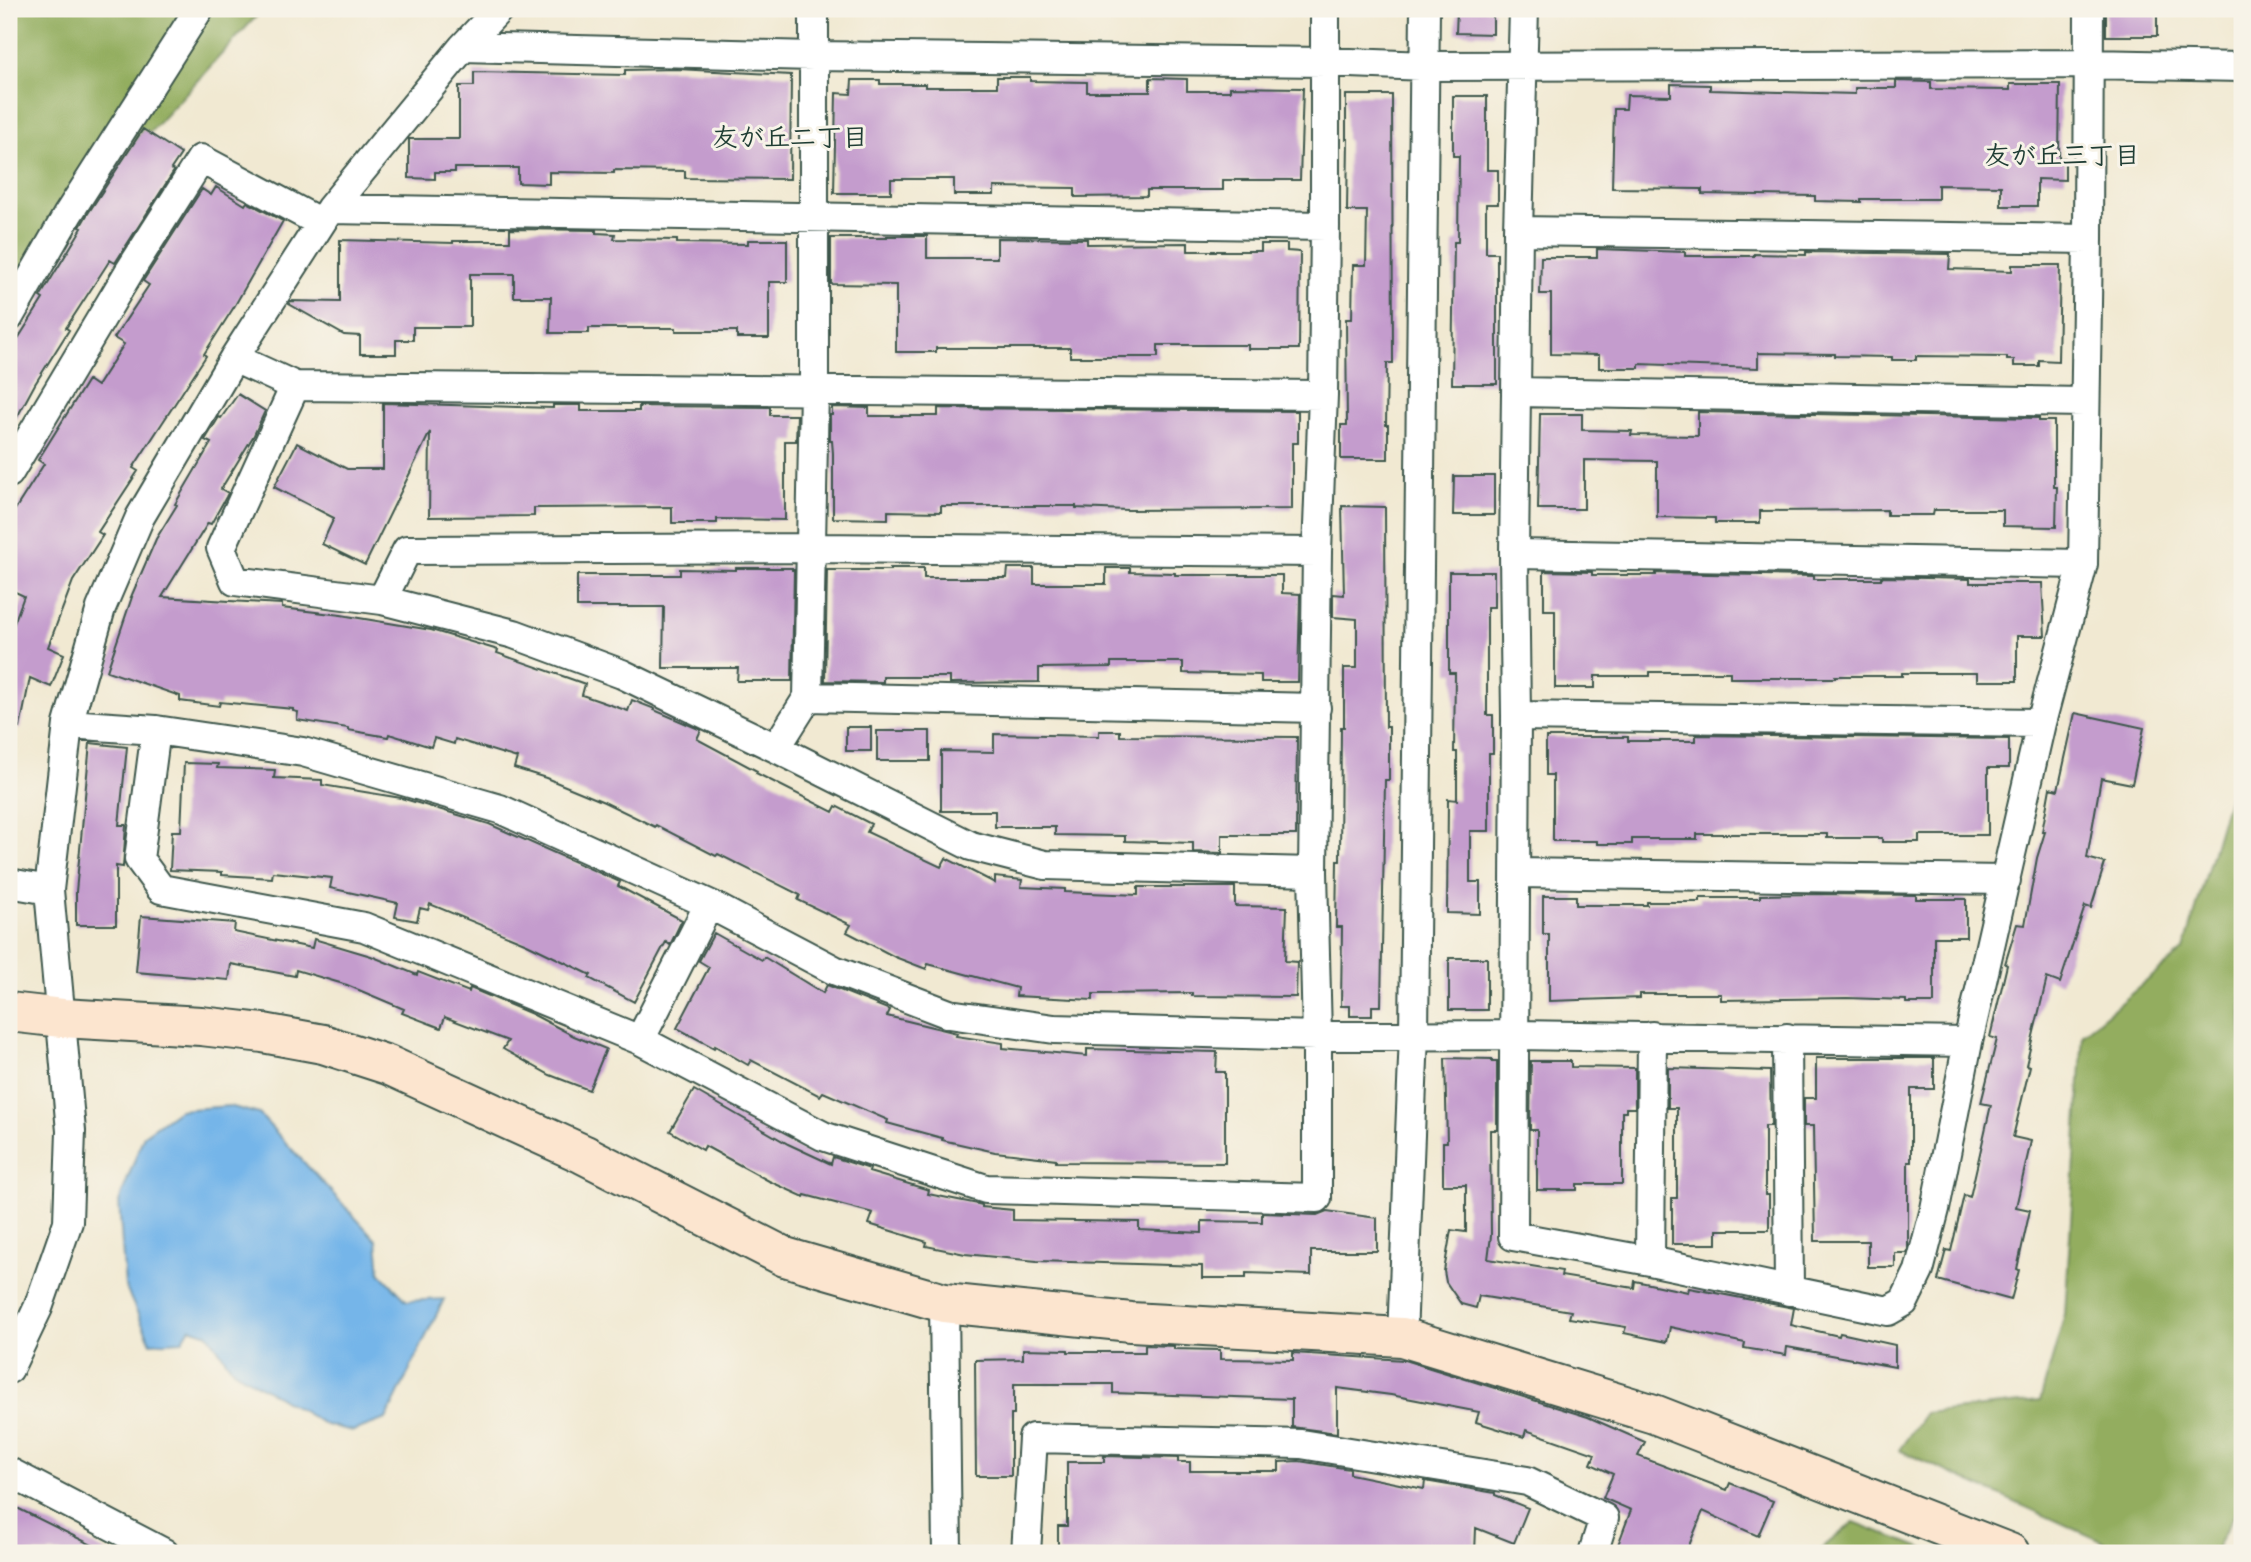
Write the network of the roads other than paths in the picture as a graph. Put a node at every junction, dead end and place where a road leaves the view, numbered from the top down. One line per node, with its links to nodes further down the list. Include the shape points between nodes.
1 (199, 9): 20 (street, via 68,214)
2 (499, 9): 8 (street)
3 (814, 9): 9 (street)
4 (1325, 9): 10 (street)
5 (1425, 9): 13 (street)
6 (1524, 9): 12 (street)
7 (2089, 9): 11 (street)
8 (463, 47): 9 (street); 15 (street)
9 (813, 56): 10 (street); 16 (street)
10 (1325, 62): 13 (street); 17 (street)
11 (2089, 64): 12 (street); 14 (street); 19 (street)
12 (1523, 65): 13 (street); 18 (street)
13 (1426, 66): 48 (street)
14 (2242, 68)
15 (326, 216): 16 (street); 21 (street); 27 (street, via 201,159)
16 (814, 218): 17 (street); 23 (street)
17 (1325, 226): 25 (street)
18 (1518, 232): 19 (street); 24 (street)
19 (2088, 239): 26 (street)
20 (9, 317)
21 (234, 358): 22 (street); 37 (street, via 140,517 101,608)
22 (295, 386): 23 (street); 32 (street, via 221,548 235,581)
23 (814, 390): 25 (street); 28 (street)
24 (1516, 392): 26 (street); 30 (street)
25 (1322, 395): 29 (street)
26 (2084, 402): 31 (street)
27 (9, 473)
28 (810, 548): 29 (street); 32 (street, via 407,550); 33 (street)
29 (1317, 552): 34 (street)
30 (1514, 554): 31 (street); 35 (street)
31 (2083, 564): 36 (street)
32 (382, 600): 39 (street, via 514,634 622,674)
33 (808, 697): 34 (street); 39 (street)
34 (1316, 708): 40 (street)
35 (1517, 716): 36 (street); 41 (street)
36 (2041, 723): 42 (street)
37 (68, 724): 38 (street); 44 (street)
38 (156, 730): 45 (street, via 303,752 500,809); 53 (street, via 139,859 161,889 364,927)
39 (776, 748): 40 (street, via 971,846 1045,865)
40 (1313, 872): 51 (street)
41 (1516, 873): 42 (street); 49 (street)
42 (2006, 880): 54 (street)
43 (9, 883): 44 (street)
44 (49, 890): 47 (street)
45 (709, 904): 51 (street, via 834,970 949,1014 1054,1029); 53 (street)
46 (9, 1012): 47 (street)
47 (62, 1018): 57 (street, via 263,1033 323,1044 388,1065 583,1154 785,1257); 59 (street, via 71,1131 68,1222 38,1308)
48 (1414, 1034): 49 (street); 51 (street); 58 (street)
49 (1515, 1035): 50 (street); 55 (street, via 1513,1236)
50 (1652, 1036): 52 (street); 55 (street)
51 (1317, 1037): 53 (street, via 1317,1198 986,1189 823,1136)
52 (1787, 1038): 54 (street); 56 (street)
53 (640, 1040)
54 (1968, 1042): 56 (street, via 1935,1209 1919,1271 1904,1303 1888,1311)
55 (1650, 1261): 56 (street)
56 (1789, 1292)
57 (944, 1303): 58 (street, via 1131,1322); 62 (street)
58 (1402, 1337): 65 (street, via 1654,1414)
59 (9, 1369)
60 (9, 1472): 61 (street)
61 (164, 1553)
62 (947, 1553)
63 (1026, 1553): 64 (street, via 1033,1438 1301,1444 1527,1481 1604,1518)
64 (1592, 1553)
65 (2010, 1553)

